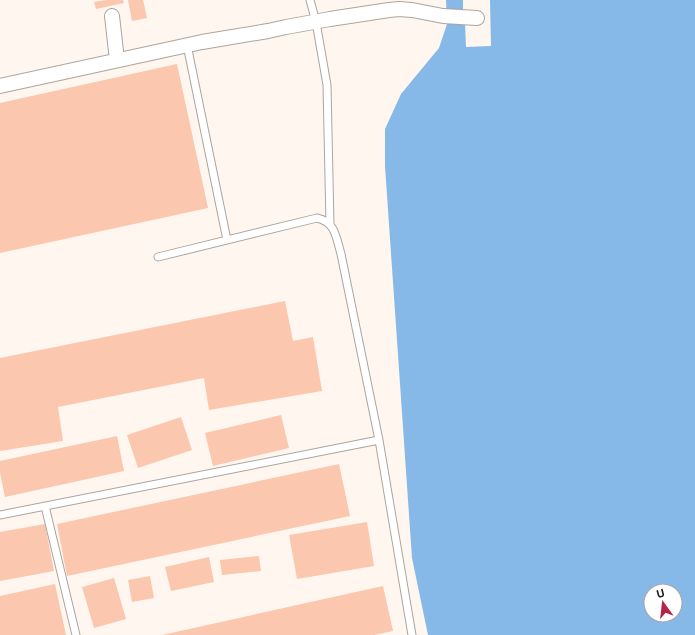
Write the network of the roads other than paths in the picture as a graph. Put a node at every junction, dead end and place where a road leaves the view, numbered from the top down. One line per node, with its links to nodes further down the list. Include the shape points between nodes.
1 (310, 0): 4 (lane)
2 (112, 16): 6 (street)
3 (477, 18): 4 (street, via 399,9)
4 (316, 22): 5 (street); 8 (lane, via 327,85)
5 (187, 45): 6 (street); 9 (lane)
6 (117, 60): 7 (street)
7 (0, 86)
8 (330, 225): 9 (lane, via 317,218); 11 (lane, via 341,254)
9 (227, 240): 10 (lane)
10 (158, 257)
11 (379, 440): 12 (lane); 15 (lane)
12 (45, 506): 13 (lane); 14 (lane)
13 (0, 515)
14 (76, 635)
15 (412, 635)

